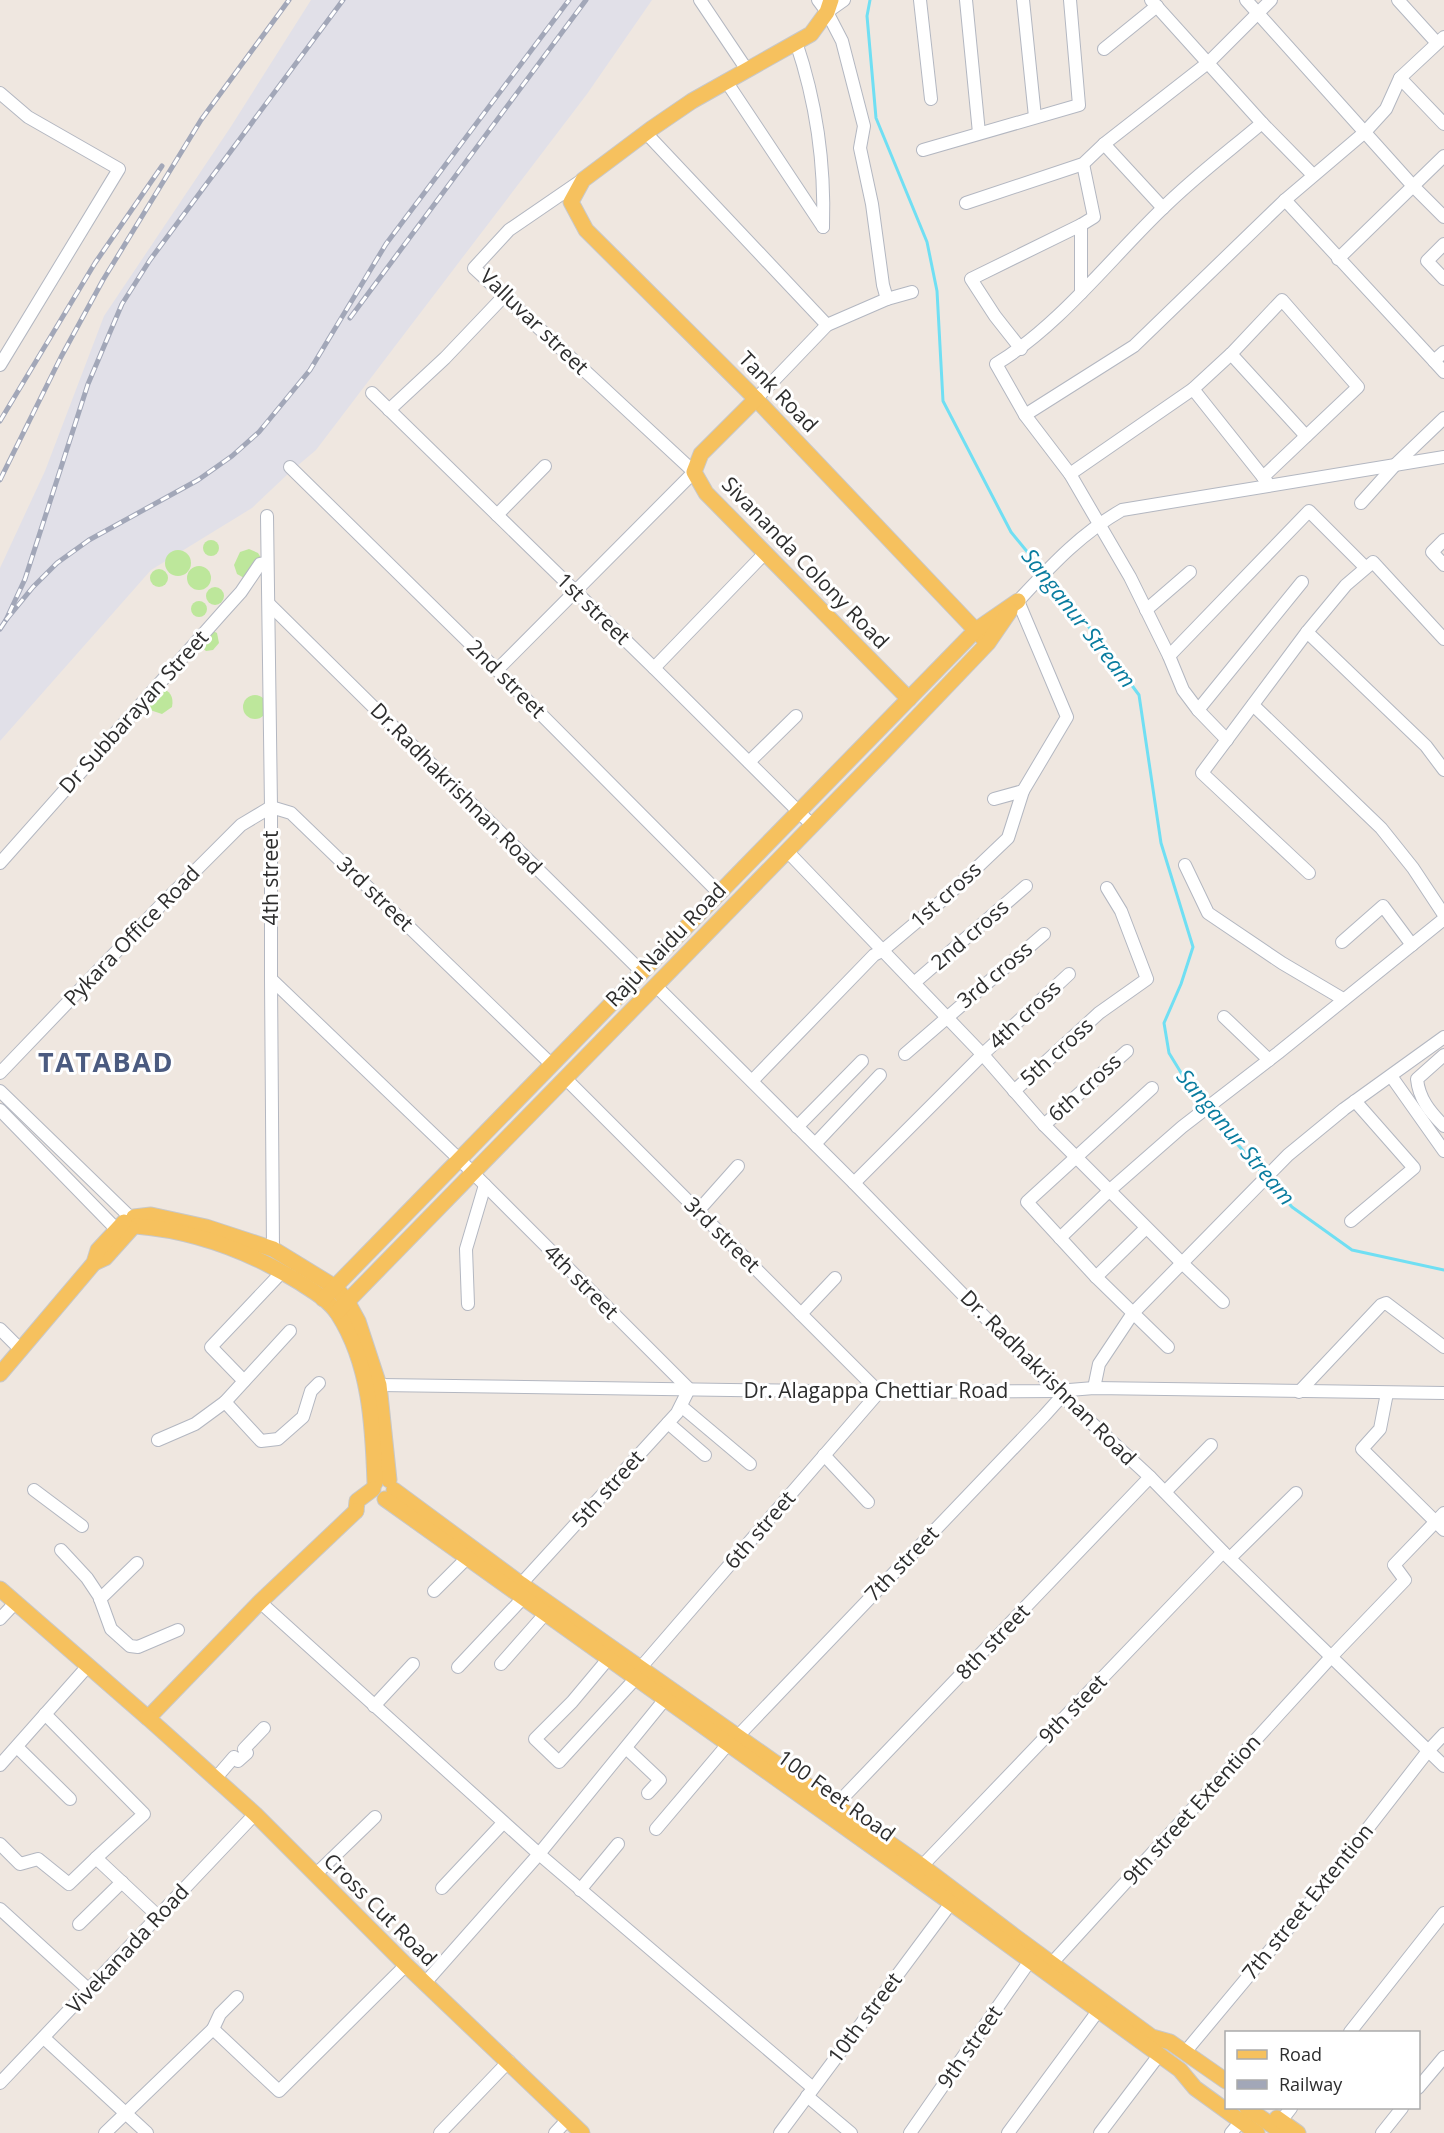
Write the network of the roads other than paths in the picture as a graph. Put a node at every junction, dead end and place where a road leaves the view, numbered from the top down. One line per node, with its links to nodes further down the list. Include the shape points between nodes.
1 (700, 0): 17 (street)
2 (844, 0): 11 (street)
3 (920, 0): 21 (street)
4 (966, 0): 27 (street)
5 (1023, 0): 22 (street)
6 (1070, 0): 22 (street, via 1079,105)
7 (1246, 0): 12 (street)
8 (1271, 0): 12 (street)
9 (1398, 0): 13 (street)
10 (1154, 3): 15 (street); 16 (street)
11 (825, 4): 14 (main road, via 811,34); 46 (street, via 842,41 864,126 860,148)
12 (1258, 13): 16 (street); 25 (street)
13 (1440, 40): 18 (street)
14 (796, 42): 17 (main road); 19 (street, via 809,80 818,140 823,227)
15 (1104, 49)
16 (1209, 62): 23 (street); 28 (street)
17 (747, 70): 19 (main road)
18 (1400, 78): 24 (street); 25 (street, via 1386,109)
19 (726, 81): 26 (main road)
20 (0, 93): 52 (street, via 28,117 119,169)
21 (931, 99)
22 (1035, 117): 27 (street)
23 (1262, 123): 32 (street); 37 (street)
24 (1444, 124)
25 (1365, 132): 32 (street); 34 (street)
26 (646, 133): 33 (main road); 47 (street)
27 (979, 134): 29 (street)
28 (1104, 144): 31 (street); 37 (street)
29 (923, 150)
30 (1444, 156): 34 (street)
31 (1083, 164): 36 (street); 39 (street, via 1094,217)
32 (1313, 176): 35 (street)
33 (584, 180): 45 (street, Valluvar street, via 509,230 474,268); 56 (main road, Tank Road, via 571,202 586,230)
34 (1413, 186): 38 (street); 41 (street)
35 (1285, 200): 41 (street); 58 (street, via 1134,345)
36 (966, 203)
37 (1163, 208): 44 (street)
38 (1444, 217)
39 (1082, 225): 44 (street); 48 (street, via 971,279)
40 (1444, 244): 42 (street, via 1426,261)
41 (1338, 259): 51 (street)
42 (1444, 279)
43 (912, 292): 46 (street)
44 (1081, 293): 48 (street)
45 (504, 296): 57 (street); 65 (street, Valluvar street)
46 (887, 299): 47 (street)
47 (827, 325): 56 (street)
48 (1021, 349): 58 (street, via 996,364)
49 (1444, 352): 51 (street)
50 (1231, 354): 54 (street); 60 (street); 60 (street, via 1282,300 1359,387)
51 (1434, 361): 53 (street)
52 (0, 365)
53 (1444, 372)
54 (1193, 389): 66 (street); 67 (street)
55 (372, 393): 57 (street, 1st street)
56 (756, 399): 65 (main road, Sivananda Colony Road, via 701,454); 83 (main road, Tank Road)
57 (389, 410): 69 (street, 1st street)
58 (1025, 416): 66 (street)
59 (1444, 418): 62 (street)
60 (1306, 436): 67 (street)
61 (1444, 457): 62 (street)
62 (1396, 465): 67 (street); 68 (street)
63 (545, 466): 69 (street)
64 (290, 467): 89 (street, 2nd street)
65 (694, 472): 73 (main road, Sivananda Colony Road, via 706,493); 79 (street)
66 (1070, 474): 71 (street)
67 (1266, 480): 71 (street, via 1122,510)
68 (1361, 503)
69 (497, 515): 79 (street, 1st street)
70 (267, 516): 74 (street, 4th street)
71 (1098, 524): 80 (street); 82 (street)
72 (1444, 540): 75 (street, via 1432,552)
73 (765, 553): 88 (street); 90 (main road, Sivananda Colony Road)
74 (266, 563): 81 (street, 4th street); 103 (street, Dr Subbarayan Street, via 260,564 228,606)
75 (1444, 565)
76 (1365, 567): 84 (street); 85 (street, via 1373,562); 87 (street, via 1309,511)
77 (1190, 572): 82 (street)
78 (1302, 582): 92 (street)
79 (575, 590): 88 (street, 1st street); 89 (street)
80 (1018, 601): 83 (main road, Raju Naidu Road); 86 (main road, Raju Naidu Road); 97 (street, via 1067,717)
81 (269, 604): 99 (street, 4th street); 115 (street, Dr.Radhakrishnan Road)
82 (1146, 610): 87 (street)
83 (976, 630): 86 (main road, Tank Road); 90 (main road, Raju Naidu Road)
84 (1307, 632): 91 (street); 96 (street, via 1426,746)
85 (1444, 639)
86 (988, 643): 101 (main road, Raju Naidu Road)
87 (1169, 656): 92 (street, via 1183,690)
88 (654, 668): 95 (street, 1st street)
89 (497, 670): 108 (street, 2nd street)
90 (909, 699): 100 (main road, Raju Naidu Road)
91 (1253, 705): 94 (street); 109 (street, via 1381,828)
92 (1197, 710): 94 (street)
93 (796, 716): 95 (street)
94 (1227, 740): 105 (street, via 1202,774)
95 (749, 762): 100 (street, 1st street)
96 (1444, 770)
97 (1023, 791): 98 (street); 114 (street, 1st cross, via 1008,837)
98 (994, 799)
99 (271, 807): 117 (street, 4th street); 130 (street, 3rd street, via 291,813); 131 (street, Pykara Office Road, via 241,825)
100 (800, 812): 101 (street, 1st street); 108 (main road, Raju Naidu Road)
101 (813, 826): 102 (main road, Raju Naidu Road)
102 (788, 852): 114 (street); 119 (main road, Raju Naidu Road)
103 (0, 863)
104 (1185, 865): 120 (street, via 1208,912)
105 (1309, 873)
106 (1026, 886): 118 (street, 2nd cross)
107 (1107, 888): 138 (street, 5th cross, via 1121,911 1147,979 1099,1014)
108 (720, 894): 115 (main road, Raju Naidu Road)
109 (1444, 915)
110 (1444, 919): 113 (street)
111 (1044, 934): 121 (street, 3rd cross)
112 (1342, 942): 113 (street, via 1383,906)
113 (1412, 945): 120 (street)
114 (882, 951): 118 (street); 135 (street, 1st cross, via 854,974)
115 (643, 973): 130 (main road, Raju Naidu Road)
116 (1069, 974): 126 (street, 4th cross)
117 (271, 979): 148 (street); 159 (street, 4th street)
118 (914, 983): 121 (street)
119 (656, 986): 134 (main road, Raju Naidu Road); 135 (street, Dr. Radhakrishnan Road)
120 (1343, 999): 128 (street)
121 (946, 1017): 125 (street, 3rd cross); 126 (street)
122 (1224, 1017): 128 (street)
123 (1444, 1037): 133 (street)
124 (1127, 1051): 142 (street, 6th cross)
125 (905, 1054)
126 (982, 1055): 138 (street); 152 (street, 4th cross)
127 (1444, 1055): 144 (street, via 1417,1079 1429,1111)
128 (1269, 1060): 153 (street)
129 (862, 1061): 143 (street)
130 (552, 1065): 148 (main road, Raju Naidu Road)
131 (0, 1073)
132 (880, 1075): 145 (street)
133 (1391, 1076): 140 (street); 146 (street)
134 (566, 1079): 151 (main road, Raju Naidu Road); 154 (street, 3rd street)
135 (752, 1081): 143 (street, Dr. Radhakrishnan Road)
136 (1152, 1088): 147 (street)
137 (0, 1091): 150 (street)
138 (1014, 1091): 142 (street)
139 (0, 1099): 150 (street)
140 (1356, 1101): 155 (street, via 1414,1168); 160 (street, via 1288,1155)
141 (0, 1110): 156 (street)
142 (1044, 1125): 147 (street)
143 (797, 1126): 145 (street, Dr. Radhakrishnan Road)
144 (1444, 1126)
145 (815, 1144): 152 (street, Dr. Radhakrishnan Road)
146 (1444, 1151)
147 (1076, 1157): 153 (street); 158 (street, via 1027,1202)
148 (460, 1160): 151 (street, 4th street); 164 (main road, Raju Naidu Road)
149 (738, 1166): 154 (street)
150 (81, 1174): 156 (street)
151 (479, 1179): 167 (street, via 466,1249); 168 (main road, Raju Naidu Road); 181 (street, 4th street)
152 (854, 1183): 182 (street, Dr. Radhakrishnan Road)
153 (1110, 1190): 157 (street); 158 (street)
154 (698, 1211): 170 (street, 3rd street)
155 (1351, 1221)
156 (127, 1225): 159 (main road, via 151,1215 206,1227); 161 (main road, via 202,1236); 175 (main road, via 105,1258 94,1263)
157 (1146, 1228): 160 (street); 162 (street)
158 (1060, 1238): 162 (street)
159 (273, 1249): 164 (main road)
160 (1182, 1263): 166 (street); 169 (street)
161 (282, 1272): 165 (main road); 177 (street, via 211,1347)
162 (1096, 1277): 169 (street)
163 (835, 1278): 170 (street)
164 (335, 1287): 165 (main road, Raju Naidu Road); 168 (main road)
165 (323, 1299): 168 (main road)
166 (1223, 1302)
167 (468, 1304)
168 (342, 1306): 179 (main road, via 358,1321); 197 (main road, via 368,1393)
169 (1133, 1313): 173 (street); 180 (street, via 1098,1364)
170 (801, 1314): 183 (street, 3rd street)
171 (0, 1329): 175 (street)
172 (290, 1331): 177 (street)
173 (1168, 1347)
174 (1444, 1347): 184 (street, via 1386,1303)
175 (20, 1349): 176 (main road)
176 (0, 1374)
177 (244, 1381): 187 (street)
178 (319, 1383): 187 (street, via 311,1391 303,1418 278,1439 261,1441)
179 (380, 1385): 181 (street, Dr. Alagappa Chettiar Road); 197 (main road)
180 (1094, 1388): 182 (street, Dr. Alagappa Chettiar Road); 184 (street, Dr. Alagappa Chettiar Road)
181 (689, 1389): 183 (street, Dr. Alagappa Chettiar Road); 188 (street, 5th street)
182 (1057, 1391): 183 (street, Dr. Alagappa Chettiar Road); 195 (street, Dr. Radhakrishnan Road); 229 (street, 7th street, via 1062,1396 1044,1416)
183 (879, 1392): 193 (street, 6th street)
184 (1299, 1392): 185 (street, Dr. Alagappa Chettiar Road)
185 (1387, 1393): 186 (street, Dr. Alagappa Chettiar Road); 201 (street, via 1380,1429 1362,1449)
186 (1444, 1393)
187 (225, 1402): 190 (street, via 195,1424)
188 (681, 1406): 189 (street, 5th street); 194 (street)
189 (668, 1423): 192 (street); 209 (street, 5th street)
190 (158, 1440)
191 (1211, 1444): 198 (street)
192 (705, 1455)
193 (824, 1455): 200 (street); 222 (street, 6th street)
194 (750, 1464)
195 (1150, 1477): 198 (street, Dr. Radhakrishnan Road); 238 (street, 8th street)
196 (33, 1490): 202 (street)
197 (382, 1490): 205 (main road, 100 Feet Road); 209 (main road, 100 Feet Road, via 407,1501); 211 (main road, via 357,1501 356,1511)
198 (1165, 1492): 204 (street, Dr. Radhakrishnan Road)
199 (1296, 1493): 204 (street, 9th steet)
200 (868, 1502)
201 (1441, 1522): 216 (street, 9th street Extention, via 1394,1565 1405,1580)
202 (82, 1526)
203 (61, 1550): 210 (street)
204 (1226, 1555): 216 (street, Dr. Radhakrishnan Road); 247 (street, 9th steet)
205 (467, 1558): 208 (street); 209 (main road, 100 Feet Road)
206 (137, 1563): 210 (street)
207 (0, 1589): 212 (main road, Cross Cut Road)
208 (434, 1591)
209 (522, 1591): 213 (main road, 100 Feet Road); 221 (street, 5th street); 222 (main road, 100 Feet Road)
210 (100, 1599): 215 (street, via 111,1629 130,1646 138,1647)
211 (260, 1602): 224 (street); 226 (main road)
212 (15, 1603): 214 (street); 220 (main road, Cross Cut Road)
213 (545, 1614): 217 (main road, 100 Feet Road); 219 (street)
214 (0, 1619)
215 (178, 1630)
216 (1332, 1656): 232 (street, Dr. Radhakrishnan Road); 258 (street, 9th street Extention)
217 (608, 1659): 222 (main road, 100 Feet Road); 222 (street, 6th street, via 535,1739 560,1762)
218 (413, 1664): 224 (street)
219 (501, 1664)
220 (87, 1667): 225 (street); 226 (main road, Cross Cut Road)
221 (458, 1667)
222 (636, 1674): 223 (main road, 100 Feet Road)
223 (669, 1695): 229 (main road, 100 Feet Road); 231 (street)
224 (375, 1706): 241 (street)
225 (45, 1714): 230 (street); 246 (street, via 144,1814)
226 (148, 1718): 235 (main road, Cross Cut Road)
227 (264, 1728): 235 (street, via 244,1749 247,1752 238,1761 234,1757)
228 (1444, 1734): 232 (street, 7th street Extention)
229 (733, 1740): 238 (main road, 100 Feet Road); 242 (street); 252 (main road, 100 Feet Road)
230 (17, 1747): 233 (street); 237 (street)
231 (626, 1748): 236 (street, via 660,1780); 245 (street)
232 (1428, 1751): 234 (street, Dr. Radhakrishnan Road); 269 (street, 7th street Extention)
233 (0, 1765)
234 (1444, 1766)
235 (215, 1779): 239 (main road, Cross Cut Road)
236 (648, 1792)
237 (70, 1799)
238 (835, 1806): 247 (main road, 100 Feet Road)
239 (255, 1814): 248 (main road, Cross Cut Road); 255 (street, Vivekanada Road)
240 (375, 1816): 248 (street)
241 (503, 1823): 245 (street); 250 (street)
242 (656, 1829)
243 (0, 1844): 246 (street, via 20,1864 38,1859 69,1884)
244 (618, 1844): 251 (street)
245 (538, 1854): 251 (street); 260 (street)
246 (96, 1858): 249 (street)
247 (922, 1866): 258 (main road, 100 Feet Road)
248 (315, 1875): 259 (main road, Cross Cut Road)
249 (122, 1882): 255 (street); 256 (street)
250 (441, 1888)
251 (580, 1890): 274 (street)
252 (951, 1903): 257 (main road, 100 Feet Road); 274 (street, 10th street)
253 (0, 1909): 261 (street)
254 (1444, 1913): 265 (street)
255 (159, 1917): 261 (street, Vivekanada Road)
256 (79, 1924)
257 (1029, 1962): 263 (main road, 100 Feet Road); 292 (street, 9th street)
258 (1052, 1963): 269 (main road, 100 Feet Road, via 1152,2037 1170,2042)
259 (406, 1965): 260 (main road, Cross Cut Road); 264 (street, via 279,2091)
260 (425, 1983): 270 (main road, Cross Cut Road)
261 (89, 1990): 266 (street, Vivekanada Road)
262 (237, 1997): 264 (street, via 220,2014)
263 (1098, 2011): 267 (main road, 100 Feet Road); 293 (street)
264 (213, 2029): 281 (street)
265 (1351, 2031)
266 (44, 2038): 272 (street, Vivekanada Road); 281 (street)
267 (1159, 2055): 269 (main road, 100 Feet Road); 294 (street)
268 (1444, 2056): 273 (street)
269 (1183, 2060): 271 (main road, 100 Feet Road); 275 (main road); 276 (main road, via 1197,2081); 277 (main road, 100 Feet Road, via 1195,2088)
270 (509, 2061): 283 (main road, Cross Cut Road); 287 (street)
271 (1225, 2080)
272 (0, 2083)
273 (1420, 2087)
274 (810, 2092): 290 (street, 10th street); 291 (street)
275 (1225, 2092)
276 (1225, 2101)
277 (1225, 2108)
278 (1264, 2109): 284 (main road)
279 (1291, 2109): 284 (street)
280 (1401, 2109): 298 (street)
281 (126, 2113): 285 (street); 286 (street)
282 (1238, 2117): 284 (main road); 295 (main road, 100 Feet Road); 296 (main road)
283 (568, 2119): 288 (street); 289 (main road, Cross Cut Road)
284 (1282, 2127): 297 (main road)
285 (105, 2133)
286 (147, 2133)
287 (440, 2133)
288 (555, 2133)
289 (582, 2133)
290 (780, 2133)
291 (851, 2133)
292 (910, 2133)
293 (1008, 2133)
294 (1100, 2133)
295 (1257, 2133)
296 (1269, 2133)
297 (1298, 2133)
298 (1382, 2133)

